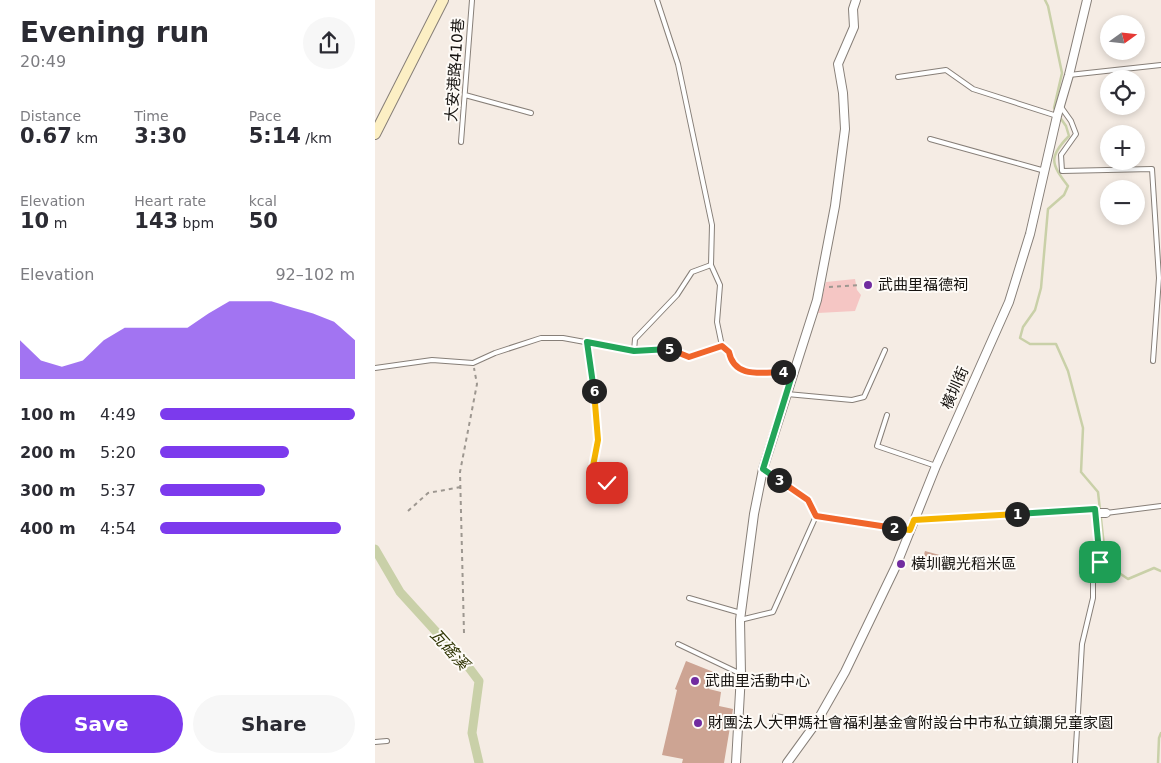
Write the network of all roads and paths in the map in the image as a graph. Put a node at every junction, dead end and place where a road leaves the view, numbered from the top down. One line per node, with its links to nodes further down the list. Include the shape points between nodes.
1 (443, 0): 13 (main road)
2 (472, 0): 9 (lane, 大安港路410巷)
3 (657, 0): 17 (lane, via 678,64 712,225)
4 (856, 0): 19 (street, via 854,27 838,64 845,129 835,206)
5 (1087, 0): 7 (street, 橫圳街)
6 (1161, 65): 7 (lane)
7 (1069, 75): 10 (street, 橫圳街)
8 (898, 77): 12 (lane, via 946,70 973,89)
9 (465, 95): 11 (lane); 15 (lane, 大安港路410巷)
10 (1060, 106): 12 (street, 橫圳街); 24 (lane, via 1076,134 1061,154 1062,171 1152,169 1159,278)
11 (531, 113)
12 (1057, 116): 16 (street, 橫圳街)
13 (375, 134)
14 (930, 139): 16 (lane)
15 (461, 142)
16 (1045, 170): 30 (street, 橫圳街, via 1009,302)
17 (711, 265): 21 (lane, via 720,285 717,322); 23 (lane, via 692,272 677,295 635,339)
18 (859, 285): 19 (path)
19 (819, 288): 27 (street)
20 (587, 342): 23 (lane); 25 (lane, via 541,338); 33 (path, via 598,440 593,466 607,483)
21 (722, 346): 23 (lane, via 689,357 671,349); 27 (lane, via 737,368 745,372)
22 (885, 350): 28 (lane, via 864,397 853,400)
23 (634, 351)
24 (1153, 361)
25 (473, 363): 26 (lane, via 432,360); 32 (path, via 477,384)
26 (375, 368)
27 (793, 372): 28 (street)
28 (787, 394): 31 (street)
29 (887, 415): 30 (lane, via 877,446)
30 (936, 466): 38 (street, 橫圳街)
31 (763, 469): 37 (lane, via 808,500); 41 (street)
32 (461, 487): 35 (path, via 428,493); 42 (path)
33 (612, 496)
34 (1161, 506): 36 (lane)
35 (408, 511)
36 (1100, 512): 38 (lane); 51 (lane, via 1100,562 1093,576 1093,598 1082,644)
37 (816, 516): 39 (lane); 41 (lane, via 773,612)
38 (914, 520): 39 (street, 橫圳街)
39 (910, 530): 46 (street, 橫圳街, via 845,672)
40 (689, 598): 41 (lane)
41 (741, 616): 44 (street)
42 (464, 633)
43 (678, 644): 44 (lane)
44 (741, 674): 49 (street)
45 (775, 716): 46 (lane)
46 (816, 723): 50 (street, 橫圳街)
47 (387, 741): 48 (lane)
48 (375, 742)
49 (736, 763)
50 (787, 763)
51 (1075, 763)

